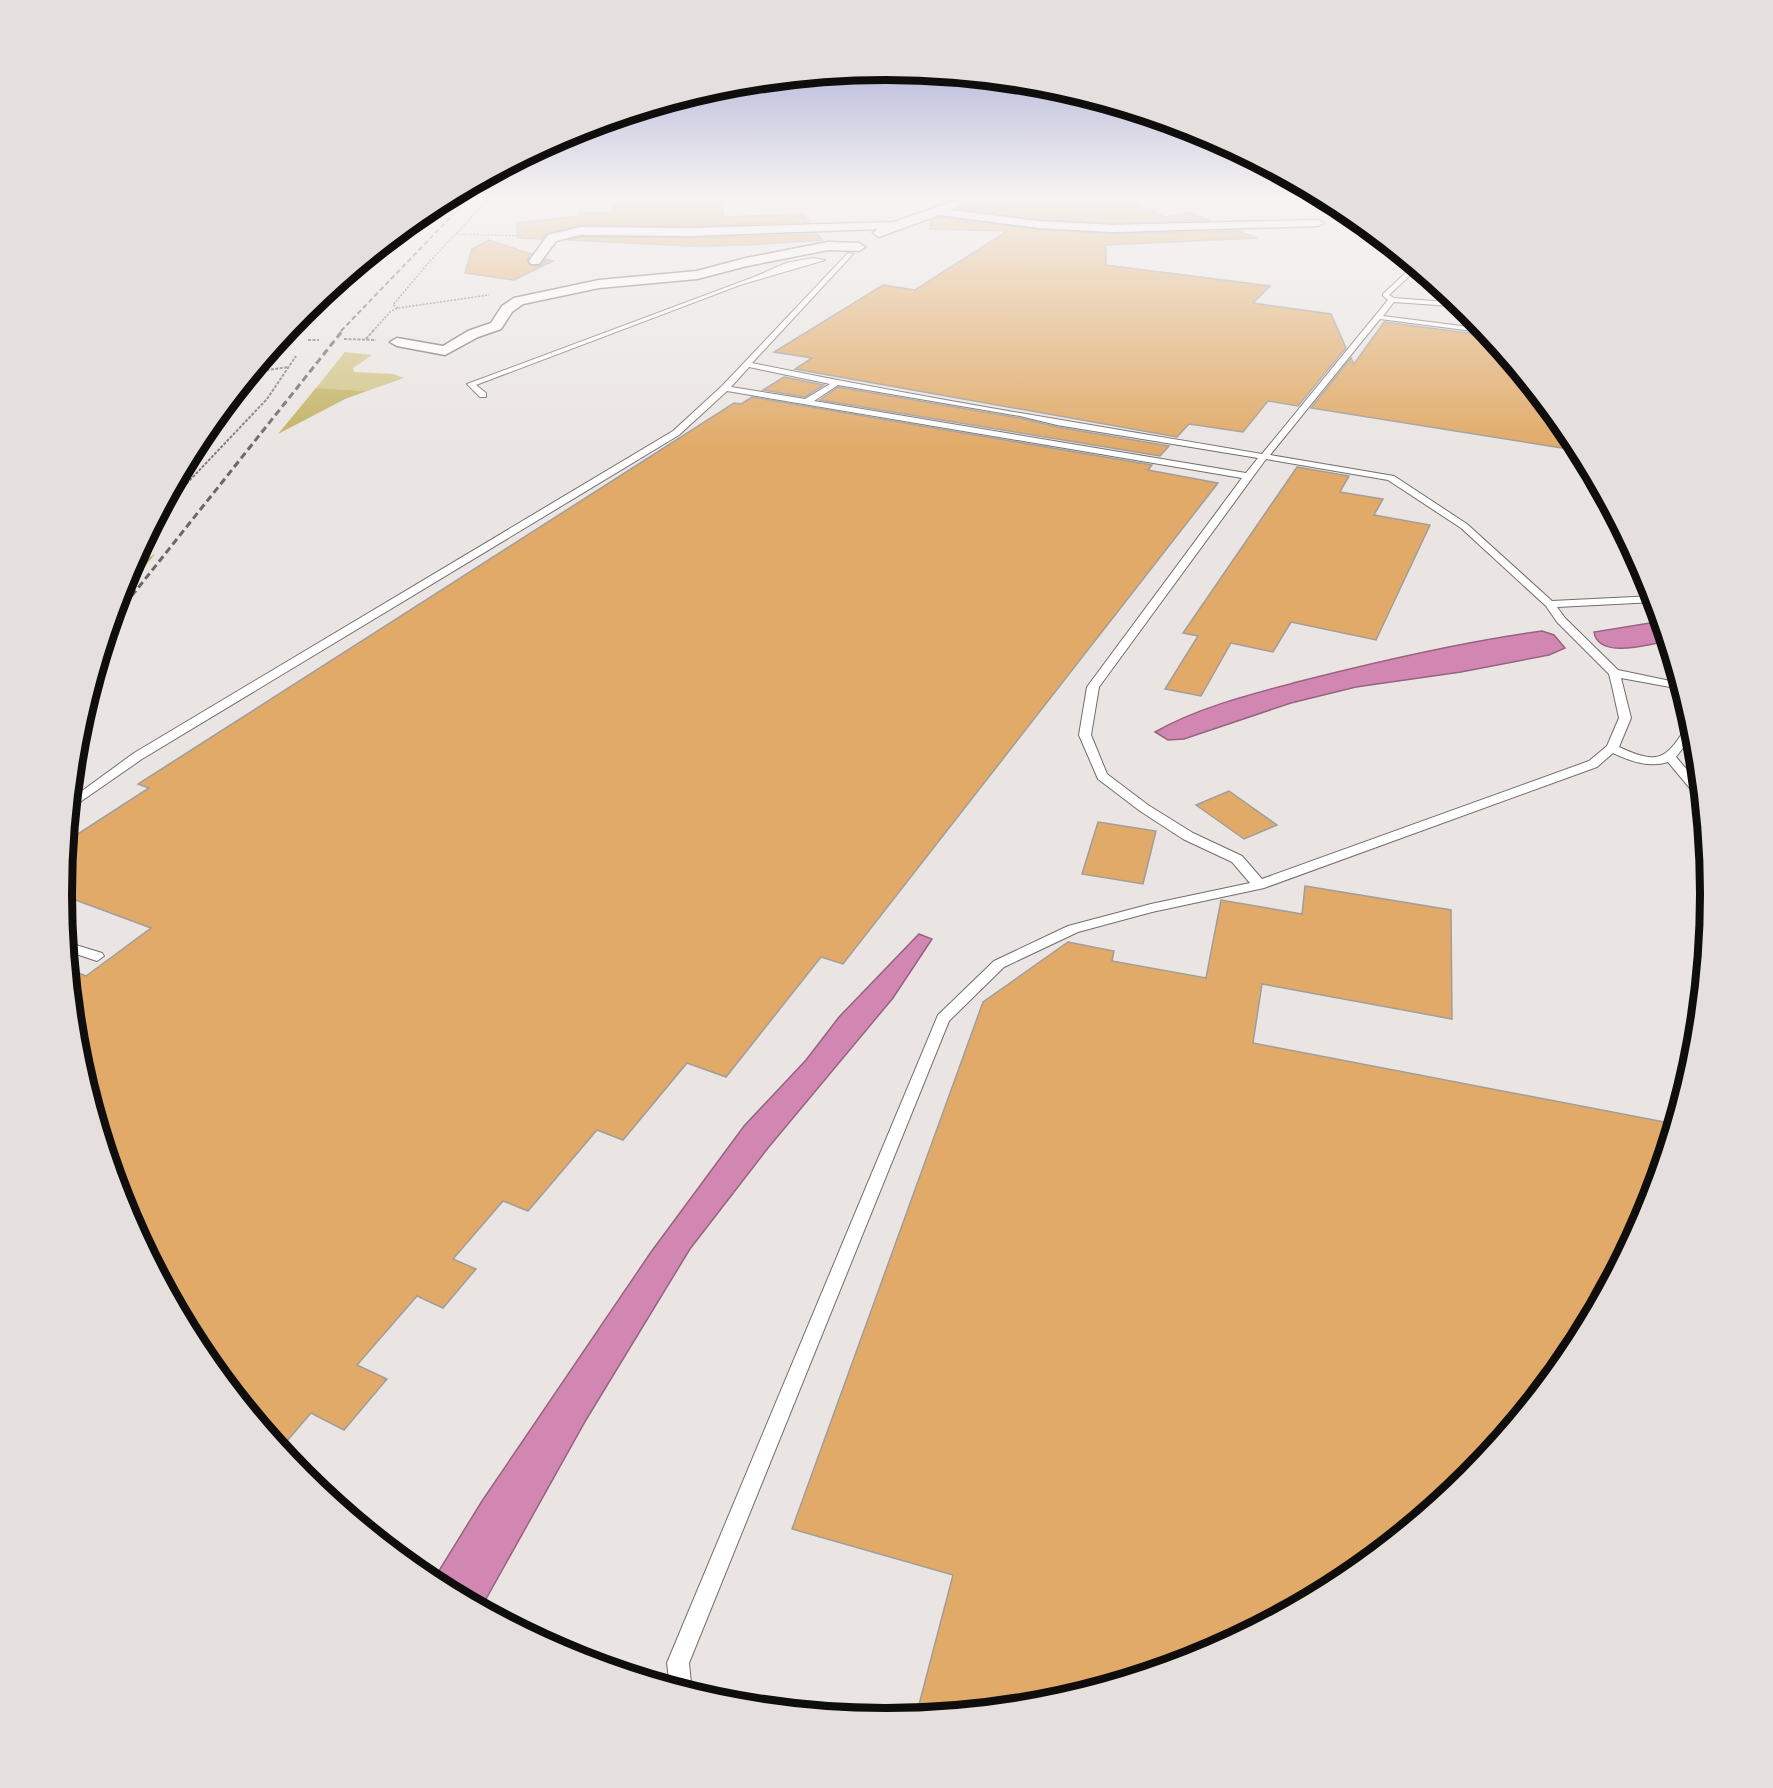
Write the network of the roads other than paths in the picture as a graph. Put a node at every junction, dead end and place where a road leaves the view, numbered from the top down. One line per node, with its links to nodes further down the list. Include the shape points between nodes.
1 (627, 281): 9 (street, via 519,301 507,309 496,326 472,334 445,351)
2 (749, 281): 13 (lane, via 471,384)
3 (826, 281): 10 (lane)
4 (1399, 281): 5 (lane, via 1385,295)
5 (1392, 300): 6 (lane); 7 (lane)
6 (1447, 303)
7 (1378, 317): 8 (lane); 15 (lane)
8 (1472, 328)
9 (397, 342)
10 (747, 364): 11 (lane); 12 (lane)
11 (837, 383): 14 (lane); 15 (lane)
12 (725, 388): 14 (lane); 25 (lane, via 676,433 138,756)
13 (483, 395)
14 (806, 402): 16 (lane)
15 (1265, 458): 16 (lane); 18 (lane, via 1391,478 1464,526)
16 (1248, 476): 26 (lane, via 1093,687 1085,735 1102,776 1188,836 1237,859)
17 (1646, 599): 18 (lane)
18 (1550, 604): 19 (lane)
19 (1614, 673): 20 (lane); 22 (lane, via 1625,718)
20 (1673, 684)
21 (1686, 741): 23 (lane)
22 (1612, 748): 23 (lane, via 1642,760 1657,762); 26 (lane, via 1593,764)
23 (1671, 758): 24 (lane)
24 (1693, 785)
25 (78, 799)
26 (1259, 885): 29 (lane, via 1073,929 999,964 944,1019 678,1663)
27 (74, 948): 28 (lane)
28 (96, 956)
29 (681, 1682)

